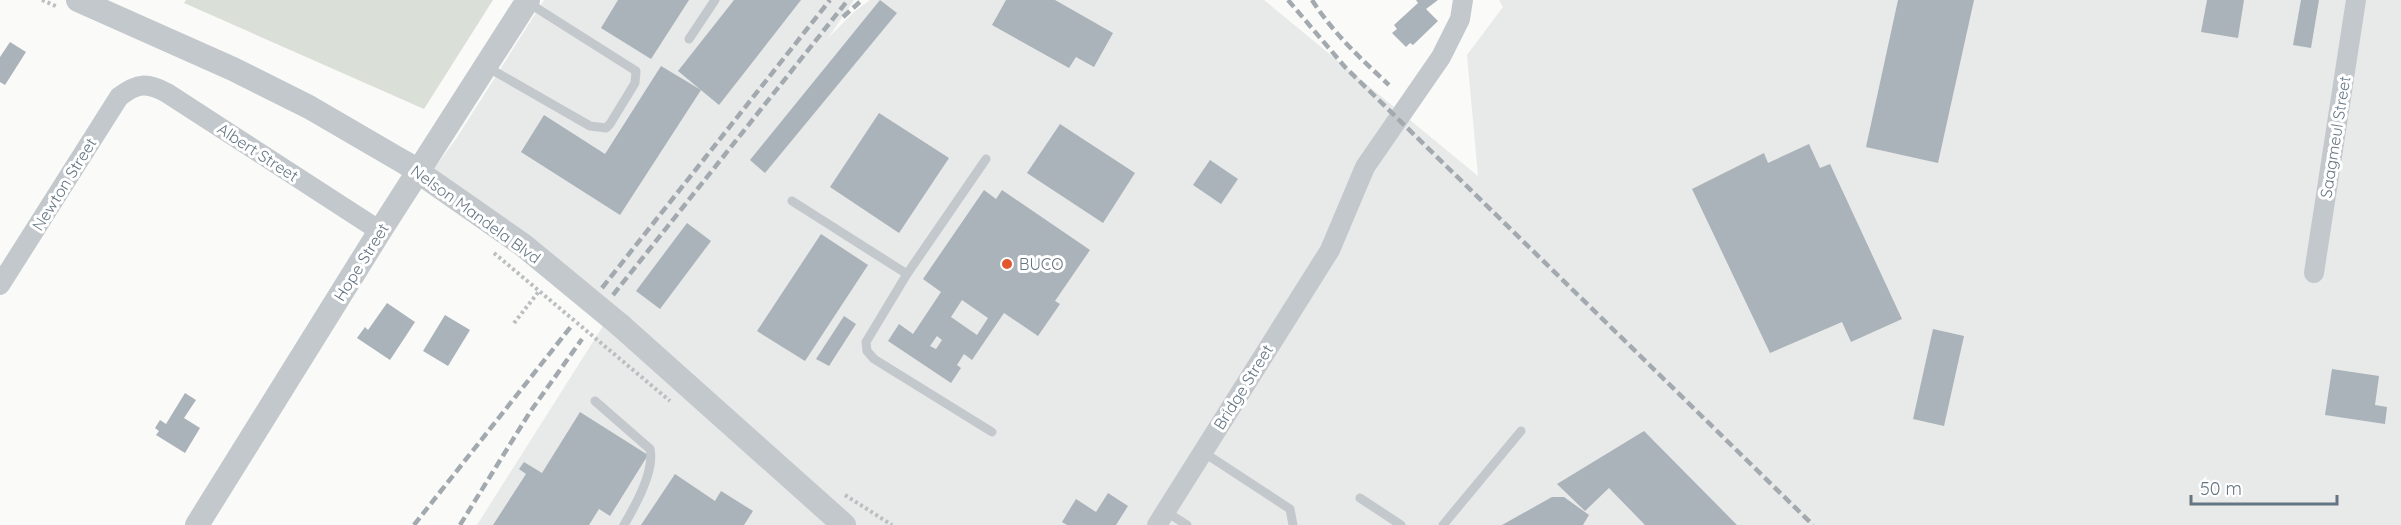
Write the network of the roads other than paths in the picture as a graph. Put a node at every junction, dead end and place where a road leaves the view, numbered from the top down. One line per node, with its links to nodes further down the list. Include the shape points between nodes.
1 (715, 0): 6 (lane)
2 (1463, 0): 18 (street, Bridge Street, via 1460,19 1441,57 1365,167 1330,250)
3 (2356, 0): 12 (street, Saagmeul Street)
4 (528, 1): 7 (street, Hope Street); 7 (lane, via 636,71 635,83 610,124 606,128 590,126)
5 (71, 5): 20 (street, Nelson Mandela Blvd, bridge, via 233,69 309,106 407,164 539,258)
6 (689, 39)
7 (486, 66): 11 (street, Hope Street)
8 (132, 87): 11 (street, Albert Street, via 156,87); 14 (street, Newton Street, via 119,97)
9 (986, 159): 13 (lane)
10 (792, 201): 13 (lane)
11 (380, 231): 22 (street, Hope Street)
12 (2314, 273)
13 (907, 274): 17 (lane, via 866,342 867,351)
14 (0, 285)
15 (595, 400): 23 (lane, via 650,449 647,476)
16 (1521, 431): 29 (lane)
17 (992, 432)
18 (1203, 452): 21 (street, Bridge Street); 27 (lane, via 1290,509)
19 (1360, 498): 28 (lane)
20 (817, 500): 24 (street, Nelson Mandela Blvd); 25 (street, Nelson Mandela Blvd)
21 (1161, 518): 26 (lane)
22 (197, 525)
23 (624, 525)
24 (844, 525)
25 (859, 525)
26 (1187, 525)
27 (1293, 525)
28 (1401, 525)
29 (1443, 525)

